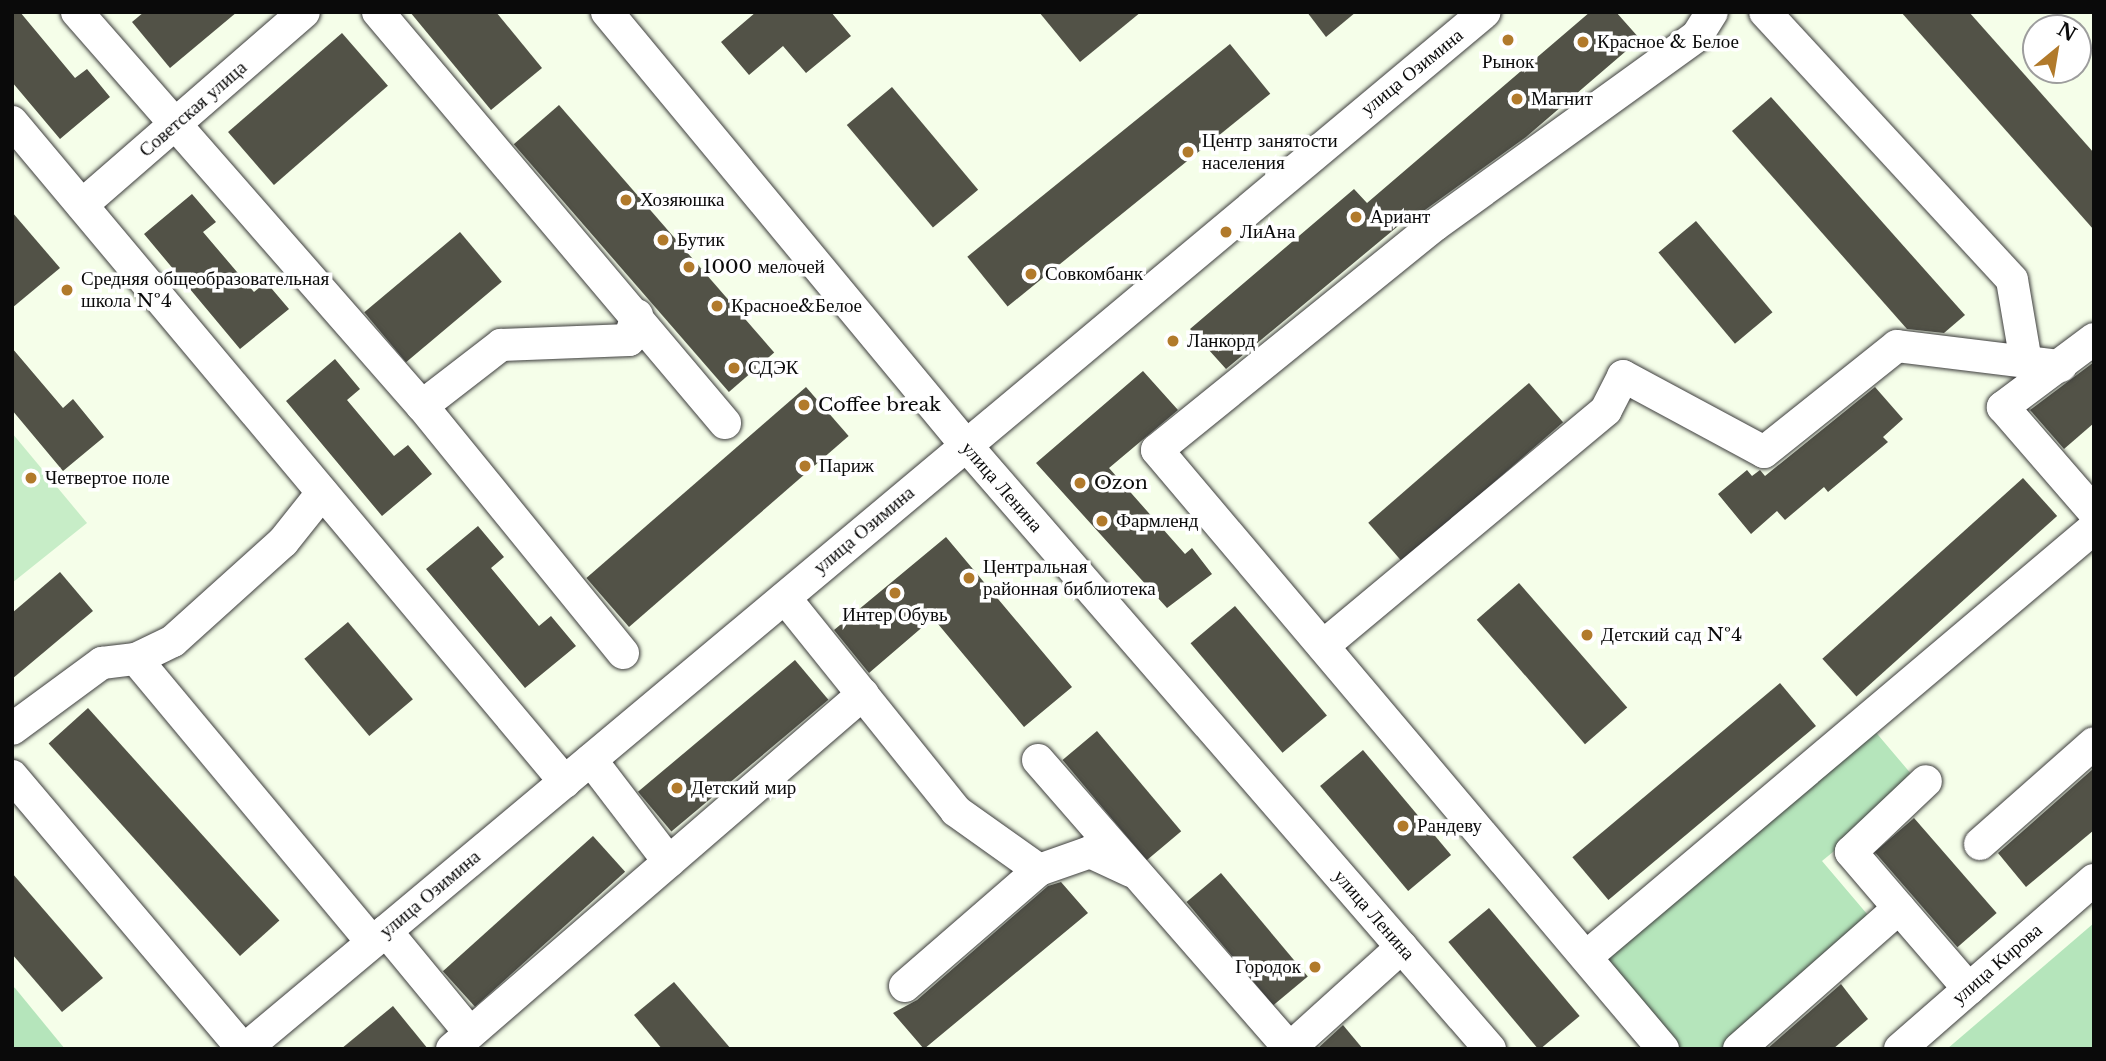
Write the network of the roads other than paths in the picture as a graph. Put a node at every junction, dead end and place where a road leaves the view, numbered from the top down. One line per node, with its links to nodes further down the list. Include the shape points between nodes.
1 (77, 12): 9 (street)
2 (304, 12): 9 (street, Советская улица)
3 (378, 12): 11 (street)
4 (607, 12): 17 (street, улица Ленина)
5 (1485, 12): 17 (street, улица Озимина)
6 (1712, 12): 22 (street, via 1697,36 1435,225 1157,450)
7 (1765, 12): 13 (street, via 2012,281)
8 (12, 122): 10 (street)
9 (174, 127): 10 (street, Советская улица); 15 (street)
10 (82, 205): 18 (street)
11 (637, 315): 15 (street, via 629,340 501,345); 16 (street)
12 (2094, 339): 14 (street)
13 (2026, 362): 14 (street); 22 (street, via 1897,346 1764,452 1623,376 1606,410)
14 (2061, 366): 19 (street, via 2003,407)
15 (422, 406): 23 (street)
16 (725, 423)
17 (965, 444): 21 (street, улица Озимина); 40 (street, улица Ленина)
18 (322, 493): 24 (street, via 283,542 173,641); 32 (street)
19 (2094, 512)
20 (2094, 528): 41 (street)
21 (785, 598): 25 (street); 28 (street, улица Озимина)
22 (1323, 646): 41 (street)
23 (623, 653)
24 (136, 659): 26 (street, via 103,663); 39 (street)
25 (863, 694): 34 (street); 35 (street, via 957,811)
26 (12, 729)
27 (2094, 743): 33 (street)
28 (591, 760): 32 (street, улица Озимина); 34 (street)
29 (1038, 760): 36 (street)
30 (12, 776): 46 (street)
31 (1926, 781): 38 (street, via 1850,852)
32 (565, 782): 39 (street, улица Озимина)
33 (1980, 844)
34 (668, 862): 44 (street)
35 (1039, 870): 36 (street, via 1090,852); 42 (street)
36 (1131, 871): 45 (street)
37 (2094, 880): 43 (street, улица Кирова)
38 (1899, 908): 43 (street); 49 (street)
39 (379, 937): 44 (street); 46 (street, улица Озимина)
40 (1402, 947): 45 (street); 47 (street, улица Ленина)
41 (1586, 957): 48 (street)
42 (905, 986)
43 (1969, 989): 50 (street, улица Кирова)
44 (461, 1041)
45 (1288, 1048)
46 (244, 1049)
47 (1489, 1049)
48 (1663, 1049)
49 (1739, 1049)
50 (1900, 1049)

